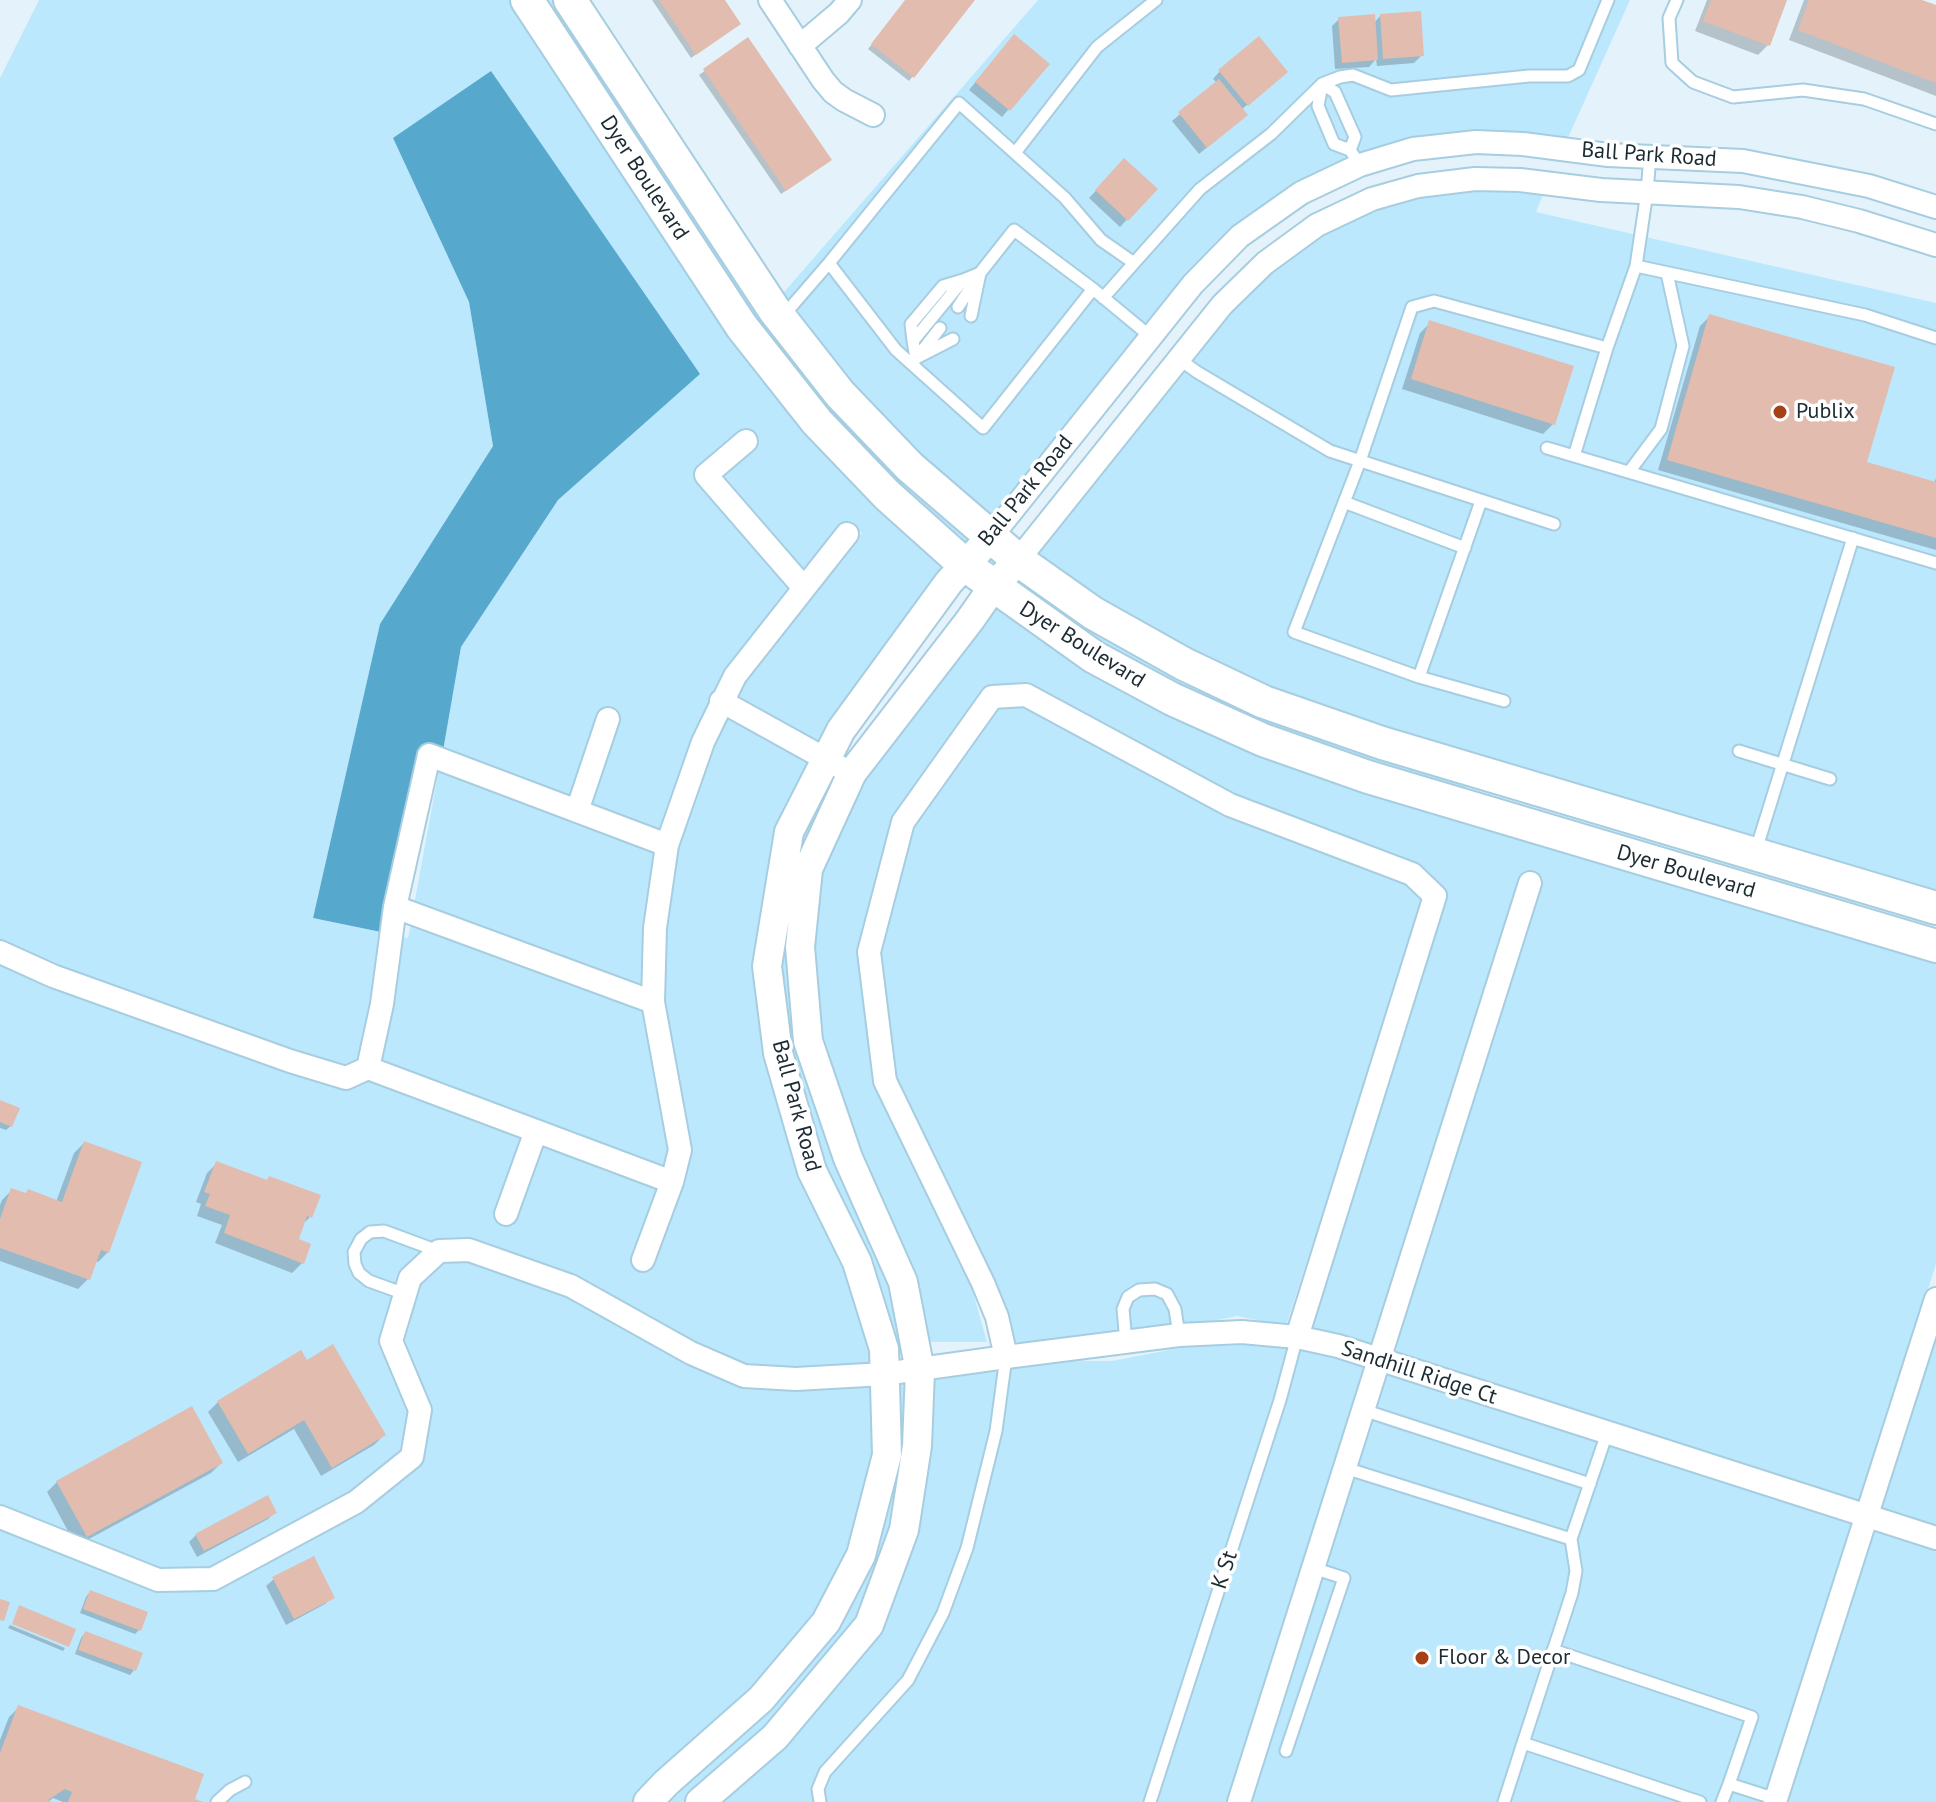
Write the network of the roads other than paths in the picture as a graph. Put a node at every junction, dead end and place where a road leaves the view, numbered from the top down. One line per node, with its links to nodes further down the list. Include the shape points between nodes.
1 (527, 0): 48 (main road, Dyer Boulevard, via 742,327 817,422)
2 (570, 0): 27 (main road, Dyer Boulevard)
3 (770, 0): 8 (street)
4 (850, 0): 8 (street)
5 (1156, 0): 12 (lane, via 1097,47)
6 (1608, 0): 9 (lane, via 1579,70 1568,76 1391,90 1353,75)
7 (1677, 0): 11 (lane, via 1669,18 1672,63 1693,82 1733,97 1803,90 1864,99)
8 (800, 46): 10 (street, via 833,92)
9 (1322, 84): 14 (lane, via 1335,92 1355,137); 14 (lane, via 1318,106 1334,144); 20 (lane, via 1271,134 1200,189)
10 (873, 115)
11 (1936, 124)
12 (1015, 153): 19 (lane, via 959,103); 20 (lane, via 1101,240)
13 (1650, 156): 14 (street, Ball Park Road, via 1476,142); 15 (lane); 17 (street, Ball Park Road, via 1783,168)
14 (1355, 157): 16 (street); 29 (street, Ball Park Road, via 1240,236)
15 (1647, 192): 16 (street, Ball Park Road, via 1475,179); 18 (street, Ball Park Road, via 1802,207); 21 (lane)
16 (1372, 199): 32 (street, Ball Park Road, via 1317,225 1265,263 1222,305)
17 (1936, 207)
18 (1936, 245)
19 (829, 263): 27 (lane); 33 (lane, via 896,350)
20 (1134, 263): 25 (lane)
21 (1636, 266): 23 (lane); 31 (lane)
22 (980, 273): 24 (lane, via 1014,230); 26 (lane); 33 (lane, via 963,280 913,341)
23 (1667, 273): 30 (lane, via 1865,315); 38 (lane, via 1683,346 1661,429)
24 (1093, 289): 25 (lane); 33 (lane, via 983,428)
25 (1103, 298): 29 (lane)
26 (964, 312)
27 (781, 318): 43 (main road, Dyer Boulevard, via 840,394 910,467)
28 (947, 334): 33 (lane)
29 (1151, 337): 32 (street); 43 (street, Ball Park Road)
30 (1936, 338)
31 (1607, 348): 36 (lane); 37 (lane, via 1434,301 1412,307)
32 (1179, 359): 37 (lane, via 1330,451); 46 (street, Ball Park Road)
33 (914, 362)
34 (746, 441): 50 (street, via 706,475)
35 (1547, 448): 36 (lane)
36 (1574, 456): 38 (lane)
37 (1360, 461): 39 (lane); 40 (lane)
38 (1629, 472): 44 (lane)
39 (1481, 501): 41 (lane); 45 (lane)
40 (1344, 502): 45 (lane); 51 (lane, via 1294,632)
41 (1554, 524)
42 (847, 534): 50 (street)
43 (991, 537): 46 (main road, Dyer Boulevard); 48 (street, Ball Park Road)
44 (1853, 538): 47 (lane); 57 (lane)
45 (1465, 548): 51 (lane)
46 (1018, 560): 49 (street, Ball Park Road); 63 (main road, Dyer Boulevard, via 1093,613 1264,702 1382,743)
47 (1936, 563)
48 (965, 565): 49 (main road, Dyer Boulevard); 56 (street, Ball Park Road, via 841,730)
49 (993, 587): 58 (street, Ball Park Road); 60 (main road, Dyer Boulevard, via 1094,657 1172,699 1263,740)
50 (804, 588): 52 (street)
51 (1419, 677): 53 (lane)
52 (721, 701): 56 (street); 62 (street)
53 (1504, 701)
54 (608, 719): 61 (street)
55 (1739, 751): 57 (lane)
56 (826, 759): 58 (street); 86 (street, Ball Park Road, via 789,832 767,966 778,1053 812,1171 857,1262 884,1349)
57 (1783, 765): 59 (lane); 63 (lane)
58 (852, 773): 85 (street, Ball Park Road, via 808,869 800,947 808,1041 848,1158 903,1282)
59 (1830, 779)
60 (1433, 797): 63 (main road, via 1484,796 1705,862); 65 (main road, Dyer Boulevard)
61 (577, 811): 62 (street); 66 (street, via 429,755)
62 (667, 845): 71 (street, via 655,928)
63 (1755, 854): 67 (main road, Dyer Boulevard)
64 (1530, 883): 84 (street)
65 (1779, 899): 68 (main road, via 1789,887 1803,882); 69 (main road, Dyer Boulevard)
66 (395, 907): 71 (street); 72 (street)
67 (1936, 908)
68 (1936, 922)
69 (1936, 946)
70 (0, 952): 72 (street, via 290,1061 346,1078)
71 (653, 1002): 74 (street, via 680,1150)
72 (368, 1068): 73 (street)
73 (536, 1131): 74 (street); 75 (street)
74 (672, 1182): 77 (street)
75 (506, 1214)
76 (439, 1251): 78 (street, via 410,1278); 78 (lane, via 384,1231 361,1239 354,1252 359,1273); 86 (street, Sandhill Ridge Ct, via 469,1250 571,1286 691,1353 744,1376)
77 (643, 1260)
78 (405, 1294): 92 (street, via 391,1341 420,1410 412,1457 356,1502 213,1579 158,1580)
79 (1936, 1299): 91 (street)
80 (1179, 1335): 81 (street, Sandhill Ridge Ct, via 1242,1332); 82 (street, Sandhill Ridge Ct); 82 (lane, via 1167,1294 1139,1290 1123,1309)
81 (1297, 1337): 83 (street, via 1435,896 1412,874 1230,805 1026,695 992,697 903,822 869,952 885,1081 983,1283); 84 (street, Sandhill Ridge Ct); 106 (lane, K St)
82 (1126, 1342): 83 (street, Sandhill Ridge Ct)
83 (1006, 1357): 85 (street, Sandhill Ridge Ct); 105 (lane, via 996,1431 967,1548 943,1613 908,1680 825,1772 818,1789)
84 (1379, 1359): 87 (street); 88 (street, Sandhill Ridge Ct)
85 (920, 1371): 86 (street, Sandhill Ridge Ct); 104 (street, Ball Park Road, via 917,1446 904,1530 869,1625 775,1737)
86 (884, 1374): 103 (street, Ball Park Road, via 887,1455 861,1555 826,1622 761,1699)
87 (1363, 1410): 89 (street); 90 (lane)
88 (1607, 1433): 90 (lane); 91 (street, Sandhill Ridge Ct)
89 (1345, 1468): 94 (lane); 95 (street)
90 (1590, 1484): 94 (lane)
91 (1867, 1516): 93 (street, Sandhill Ridge Ct); 101 (street)
92 (0, 1517)
93 (1936, 1538)
94 (1571, 1539): 96 (lane, via 1576,1571)
95 (1313, 1568): 98 (lane, via 1344,1578); 107 (street)
96 (1553, 1650): 97 (lane); 100 (lane, via 1752,1717)
97 (1523, 1743): 108 (lane); 109 (lane)
98 (1286, 1751)
99 (245, 1782): 102 (lane)
100 (1729, 1784): 101 (lane); 110 (lane)
101 (1776, 1800)
102 (217, 1802)
103 (648, 1802)
104 (700, 1802)
105 (820, 1802)
106 (1150, 1802)
107 (1239, 1802)
108 (1504, 1802)
109 (1700, 1802)
110 (1722, 1802)

